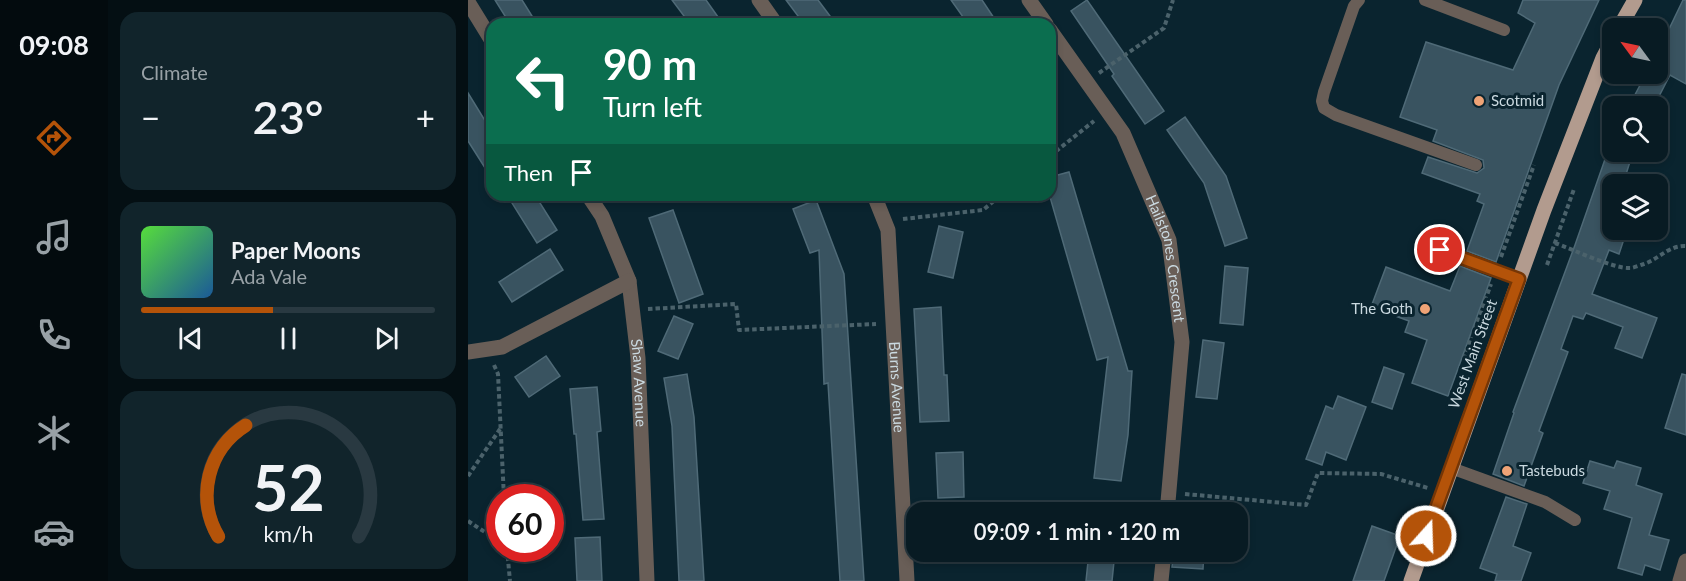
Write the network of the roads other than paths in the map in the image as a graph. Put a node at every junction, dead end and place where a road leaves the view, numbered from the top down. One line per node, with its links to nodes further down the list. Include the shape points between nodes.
1 (759, 0): 7 (street)
2 (1029, 0): 8 (street)
3 (1359, 0): 14 (lane, via 1324,92 1324,108)
4 (1425, 0): 10 (lane)
5 (1635, 0): 9 (main road)
6 (468, 2): 11 (street)
7 (772, 18)
8 (1042, 18)
9 (1625, 18)
10 (1504, 30)
11 (486, 31)
12 (1056, 39): 22 (street, Hailstones Crescent, via 1123,133 1169,240 1182,342)
13 (1602, 63): 18 (main road, West Main Street)
14 (1476, 165)
15 (592, 201): 19 (street, Shaw Avenue)
16 (876, 201): 27 (street, Burns Avenue, via 888,230)
17 (1440, 250): 18 (lane)
18 (1519, 279): 21 (main road, West Main Street)
19 (629, 281): 20 (street, via 502,347); 26 (street, Shaw Avenue, via 638,358)
20 (468, 352)
21 (1451, 468): 23 (lane, via 1545,502); 29 (main road, West Main Street)
22 (1168, 502)
23 (1575, 520)
24 (1686, 561): 30 (street)
25 (1163, 562): 28 (street)
26 (647, 581)
27 (907, 581)
28 (1161, 581)
29 (1411, 581)
30 (1680, 581)

